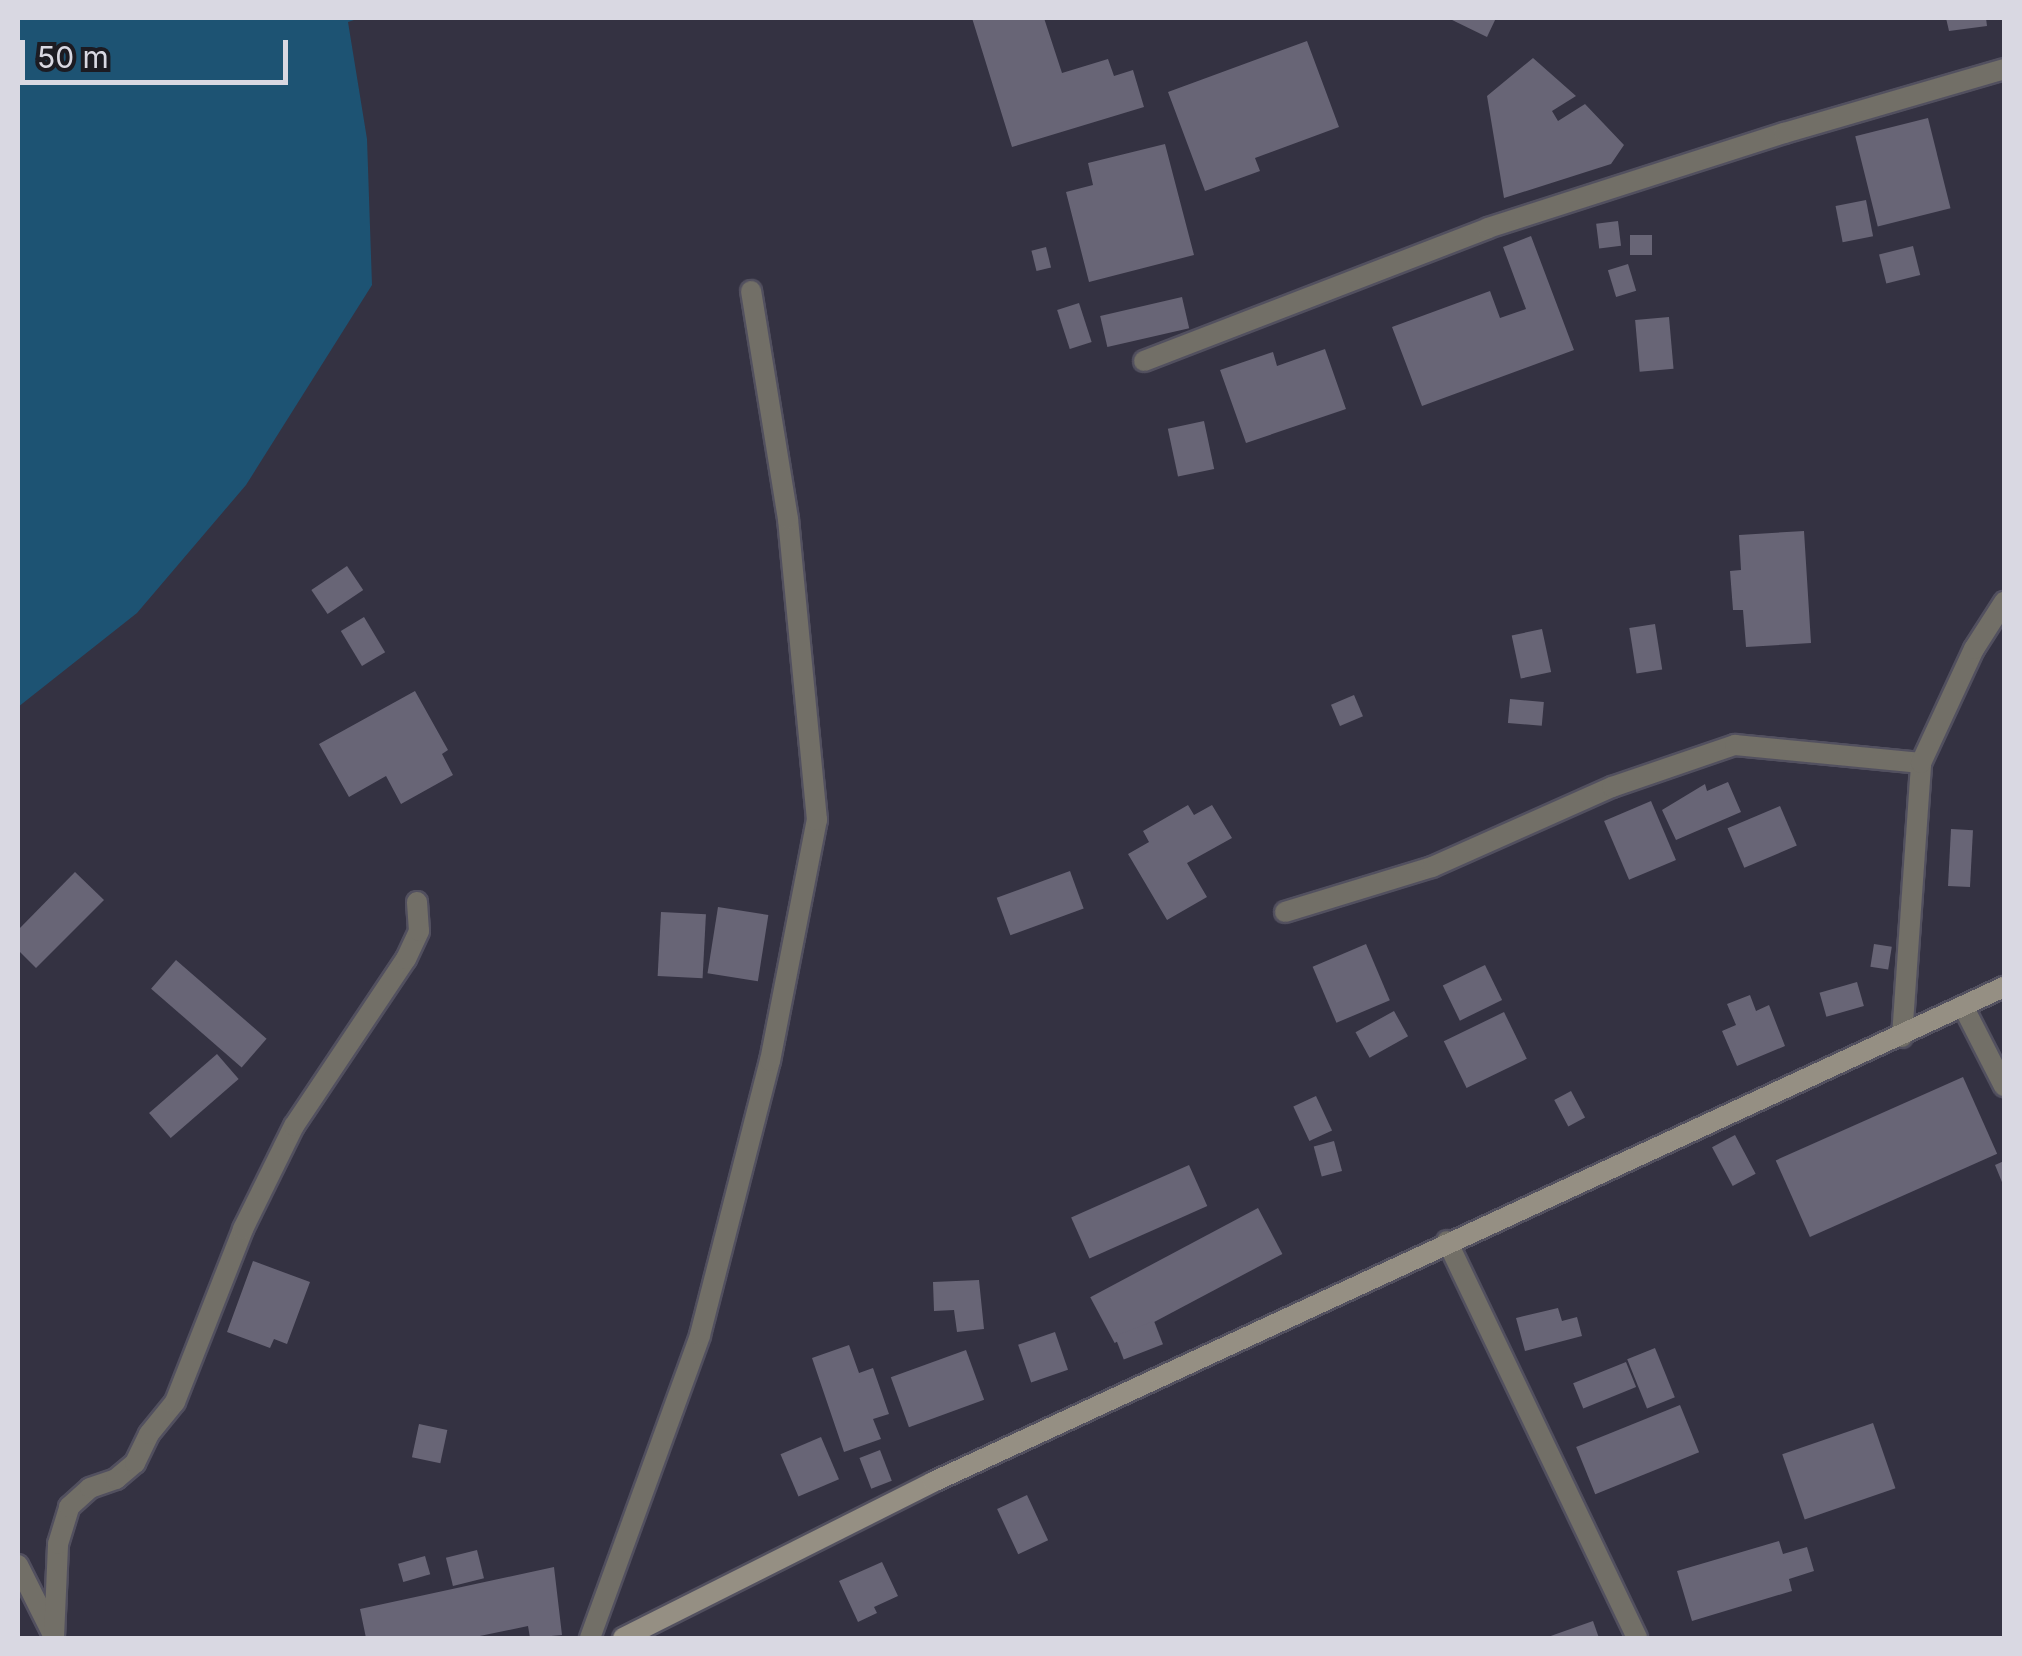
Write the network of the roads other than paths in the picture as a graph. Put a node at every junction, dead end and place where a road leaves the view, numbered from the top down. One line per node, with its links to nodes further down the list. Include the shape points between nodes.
1 (2004, 69): 3 (street, via 1488,228)
2 (750, 291): 15 (street, via 788,519 817,820 770,1061 700,1335)
3 (1144, 362)
4 (2004, 602): 5 (street, via 1974,649)
5 (1921, 763): 7 (street, via 1735,745 1612,787 1432,867); 10 (street)
6 (417, 902): 14 (street, via 419,931 406,959 294,1126 243,1229 175,1402 134,1463 69,1507 58,1544)
7 (1285, 912)
8 (2004, 987): 9 (street)
9 (1963, 1006): 10 (street); 11 (street)
10 (1902, 1036): 12 (street)
11 (2004, 1086)
12 (1447, 1242): 16 (street, via 933,1482); 17 (street)
13 (18, 1565): 14 (street)
14 (54, 1638)
15 (590, 1638)
16 (623, 1638)
17 (1637, 1638)

